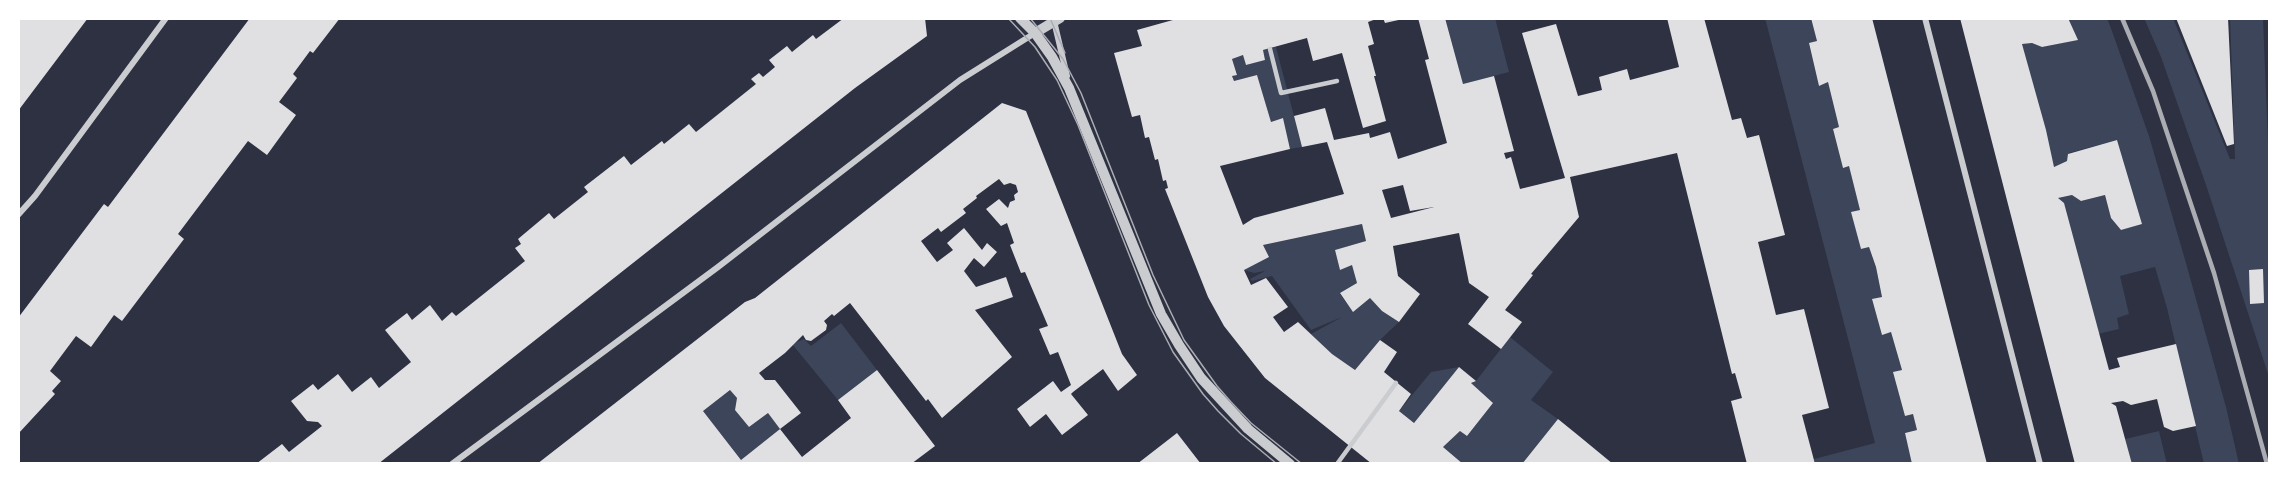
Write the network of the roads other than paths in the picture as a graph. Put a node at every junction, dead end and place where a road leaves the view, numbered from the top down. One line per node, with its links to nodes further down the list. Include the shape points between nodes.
1 (166, 18): 9 (street)
2 (1020, 18): 5 (street)
3 (1924, 18): 14 (street)
4 (1055, 19): 5 (street); 8 (street)
5 (1035, 33): 8 (street); 11 (street, via 960,81)
6 (1270, 49): 7 (lane, via 1281,93)
7 (1338, 81)
8 (1070, 88): 12 (street, via 1161,314 1179,345 1201,378 1248,429)
9 (18, 215)
10 (1396, 383): 13 (lane)
11 (452, 464)
12 (1290, 464)
13 (1336, 464)
14 (2040, 464)

